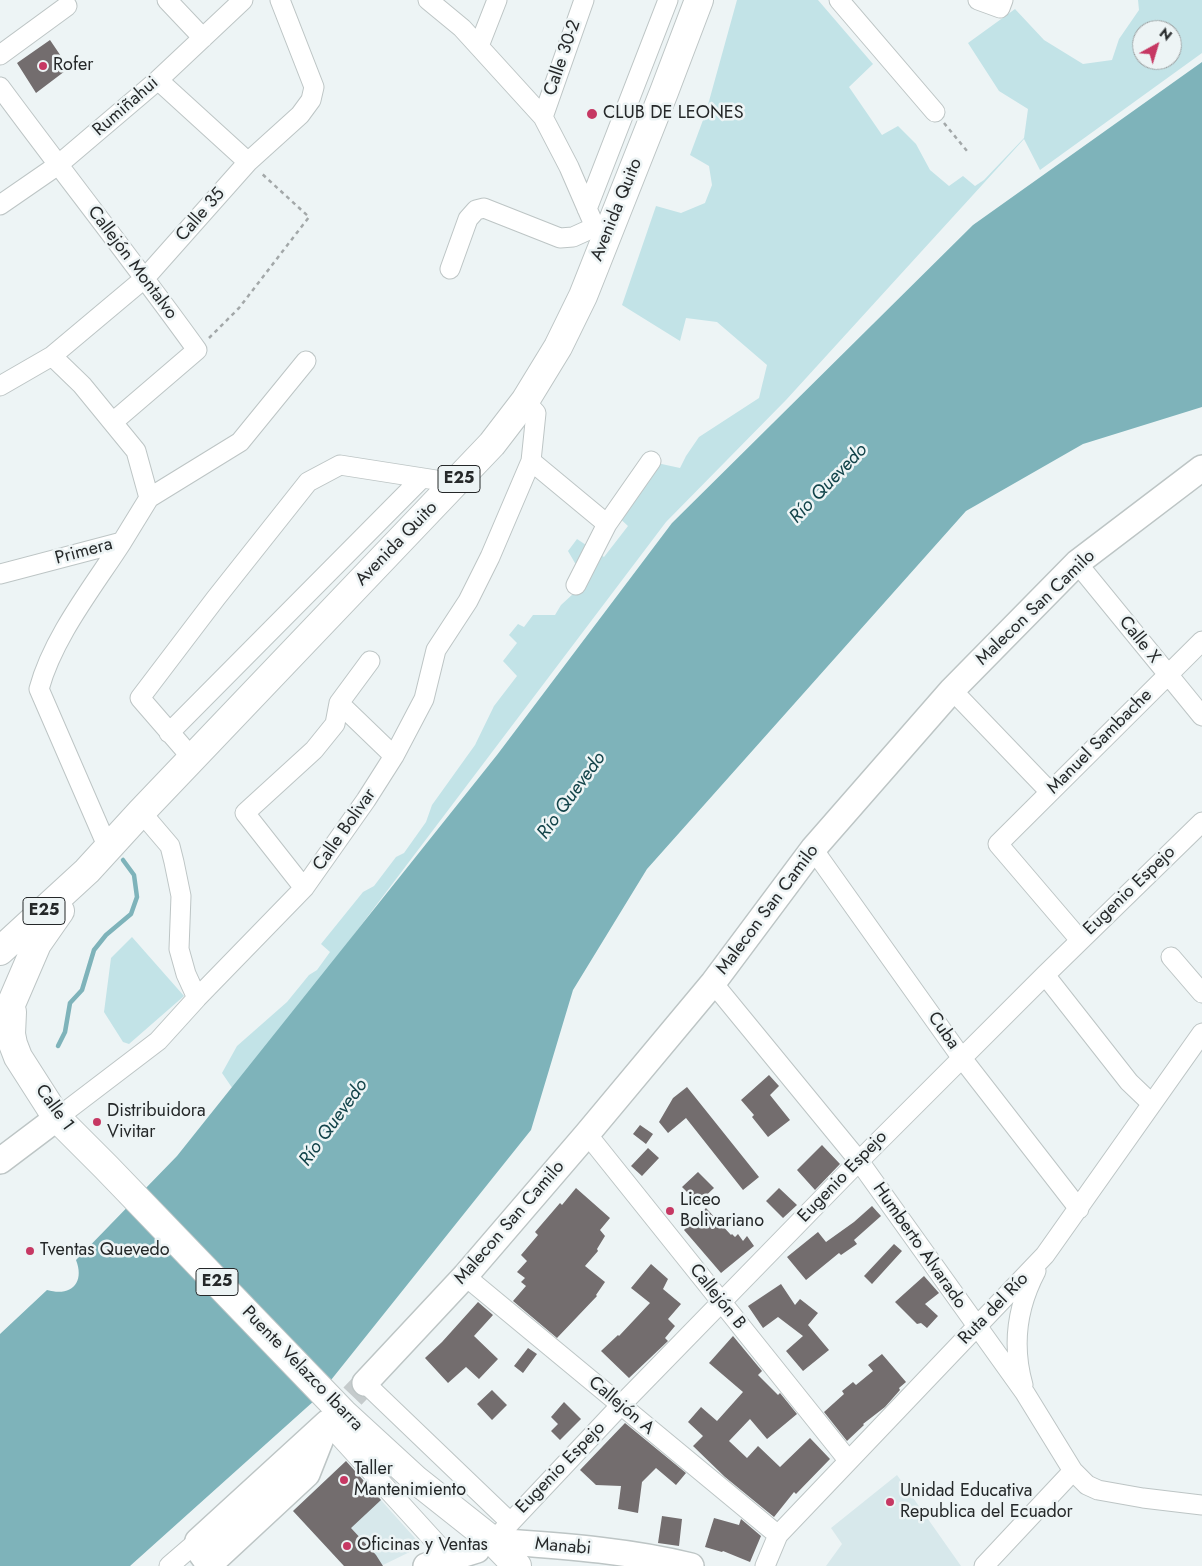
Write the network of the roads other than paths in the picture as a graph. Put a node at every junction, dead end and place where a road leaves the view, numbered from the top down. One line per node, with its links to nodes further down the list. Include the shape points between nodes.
1 (168, 0): 13 (street)
2 (243, 0): 13 (street, Rumiñahui)
3 (280, 0): 20 (street, Calle 35, via 314,87 311,100 300,115)
4 (428, 0): 14 (street)
5 (497, 0): 14 (street)
6 (584, 0): 19 (street, Calle 30-2)
7 (668, 0): 23 (street)
8 (698, 0): 24 (highway, Avenida Quito / E25)
9 (839, 0): 18 (street)
10 (978, 0): 11 (street)
11 (1001, 4)
12 (67, 6): 15 (street)
13 (202, 38): 16 (street, Rumiñahui)
14 (479, 46): 19 (street)
15 (0, 55)
16 (158, 80): 20 (street); 21 (street, Rumiñahui)
17 (0, 87): 21 (street, Callejón Montalvo)
18 (935, 112)
19 (543, 117): 23 (street)
20 (248, 162): 26 (street, Calle 35)
21 (58, 165): 22 (street, Rumiñahui); 26 (street, Callejón Montalvo)
22 (0, 204)
23 (587, 209): 24 (street)
24 (602, 230): 25 (street, via 560,238 484,208 476,210 468,220); 30 (highway, Avenida Quito / E25, via 583,296 558,347)
25 (450, 269)
26 (145, 278): 27 (street, Calle 35); 31 (street, Callejón Montalvo, via 197,350)
27 (52, 356): 29 (street, Calle 35); 31 (street)
28 (306, 361): 37 (street, via 240,442)
29 (0, 386)
30 (525, 401): 32 (street, Calle Bolivar, via 536,413); 36 (highway, Avenida Quito / E25, via 492,444)
31 (113, 422): 37 (street, via 136,451)
32 (531, 461): 38 (street); 50 (street, Calle Bolivar, via 468,601 436,650 424,698)
33 (650, 461): 38 (street)
34 (1202, 468): 40 (main road, Malecon San Camilo)
35 (422, 478): 36 (street); 49 (street); 49 (street, via 340,465 308,482 140,698)
36 (455, 483): 51 (highway, Avenida Quito / E25)
37 (150, 498): 39 (street, Primera)
38 (607, 524): 42 (street)
39 (122, 542): 41 (street, Primera); 55 (street, via 55,645 38,689)
40 (1077, 563): 45 (street, Calle X); 46 (main road, Malecon San Camilo)
41 (0, 574)
42 (576, 586)
43 (1202, 641): 45 (street, Manuel Sambache)
44 (370, 661): 47 (street)
45 (1168, 676): 48 (street, Calle X); 52 (street, Manuel Sambache)
46 (952, 690): 52 (street); 56 (main road, Malecon San Camilo)
47 (339, 703): 50 (street); 58 (street, via 335,724 314,750 245,813)
48 (1202, 716)
49 (170, 733): 51 (street)
50 (394, 756): 58 (street, Calle Bolivar)
51 (192, 758): 53 (highway, Avenida Quito / E25)
52 (1050, 792): 59 (street, Manuel Sambache, via 998,844)
53 (141, 812): 55 (highway, Avenida Quito / E25); 65 (street, via 170,846 181,896 179,949)
54 (1202, 822): 59 (street, Eugenio Espejo)
55 (108, 848): 57 (highway, Avenida Quito / E25)
56 (813, 849): 63 (main road, Malecon San Camilo); 69 (street, Cuba)
57 (87, 871): 60 (highway, Avenida Quito / E25); 66 (highway, Avenida Quito / E25, via 37,944)
58 (304, 888): 65 (street, Calle Bolivar)
59 (1080, 940): 62 (street, Eugenio Espejo)
60 (0, 951)
61 (1171, 956): 64 (street)
62 (1045, 975): 69 (street, Eugenio Espejo); 71 (street, via 1129,1082)
63 (713, 983): 73 (main road, Malecon San Camilo); 75 (street, Humberto Alvarado)
64 (1202, 993)
65 (197, 998): 72 (street, Calle Bolivar, via 158,1041)
66 (6, 1006): 70 (highway, Calle 1 / E25, via 12,1044)
67 (1202, 1033): 71 (street, Ruta del Río)
68 (0, 1044): 70 (highway, Calle 1 / E25)
69 (961, 1057): 75 (street, Eugenio Espejo); 77 (street, Cuba)
70 (27, 1069): 72 (highway, Calle 1 / E25)
71 (1152, 1104): 77 (street, Ruta del Río)
72 (57, 1118): 74 (main road, Calle Bolivar); 76 (highway, Calle 1 / E25)
73 (587, 1134): 79 (main road, Malecon San Camilo); 80 (street, Callejón B)
74 (0, 1160)
75 (859, 1161): 80 (street, Eugenio Espejo); 81 (street, Humberto Alvarado)
76 (106, 1167): 85 (highway, Puente Velazco Ibarra / E25)
77 (1079, 1209): 78 (street, Ruta del Río)
78 (1045, 1256): 81 (street, Ruta del Río); 83 (street, via 1023,1302 1018,1324 1018,1366)
79 (465, 1276): 82 (main road, Malecon San Camilo); 84 (street, Callejón A)
80 (722, 1303): 84 (street, Eugenio Espejo); 86 (street, Callejón B)
81 (977, 1327): 83 (street, Humberto Alvarado); 86 (street, Ruta del Río)
82 (365, 1384): 91 (street)
83 (1025, 1393): 87 (street, Humberto Alvarado)
84 (621, 1405): 89 (street, Callejón A); 91 (street, Eugenio Espejo)
85 (328, 1410): 90 (main road); 91 (highway, Puente Velazco Ibarra / E25, via 373,1442); 92 (street); 94 (main road, via 307,1474)
86 (848, 1460): 89 (street, Ruta del Río)
87 (1073, 1472): 88 (street, via 1098,1490); 99 (street)
88 (1202, 1505)
89 (778, 1535): 98 (street, Ruta del Río)
90 (198, 1541): 93 (street); 94 (main road, via 200,1552)
91 (493, 1545): 92 (main road); 96 (highway, E25); 97 (main road, Manabi, via 583,1549 653,1557)
92 (450, 1558): 95 (main road)
93 (169, 1566)
94 (209, 1566)
95 (426, 1566)
96 (517, 1566)
97 (691, 1566)
98 (765, 1566)
99 (984, 1566)

